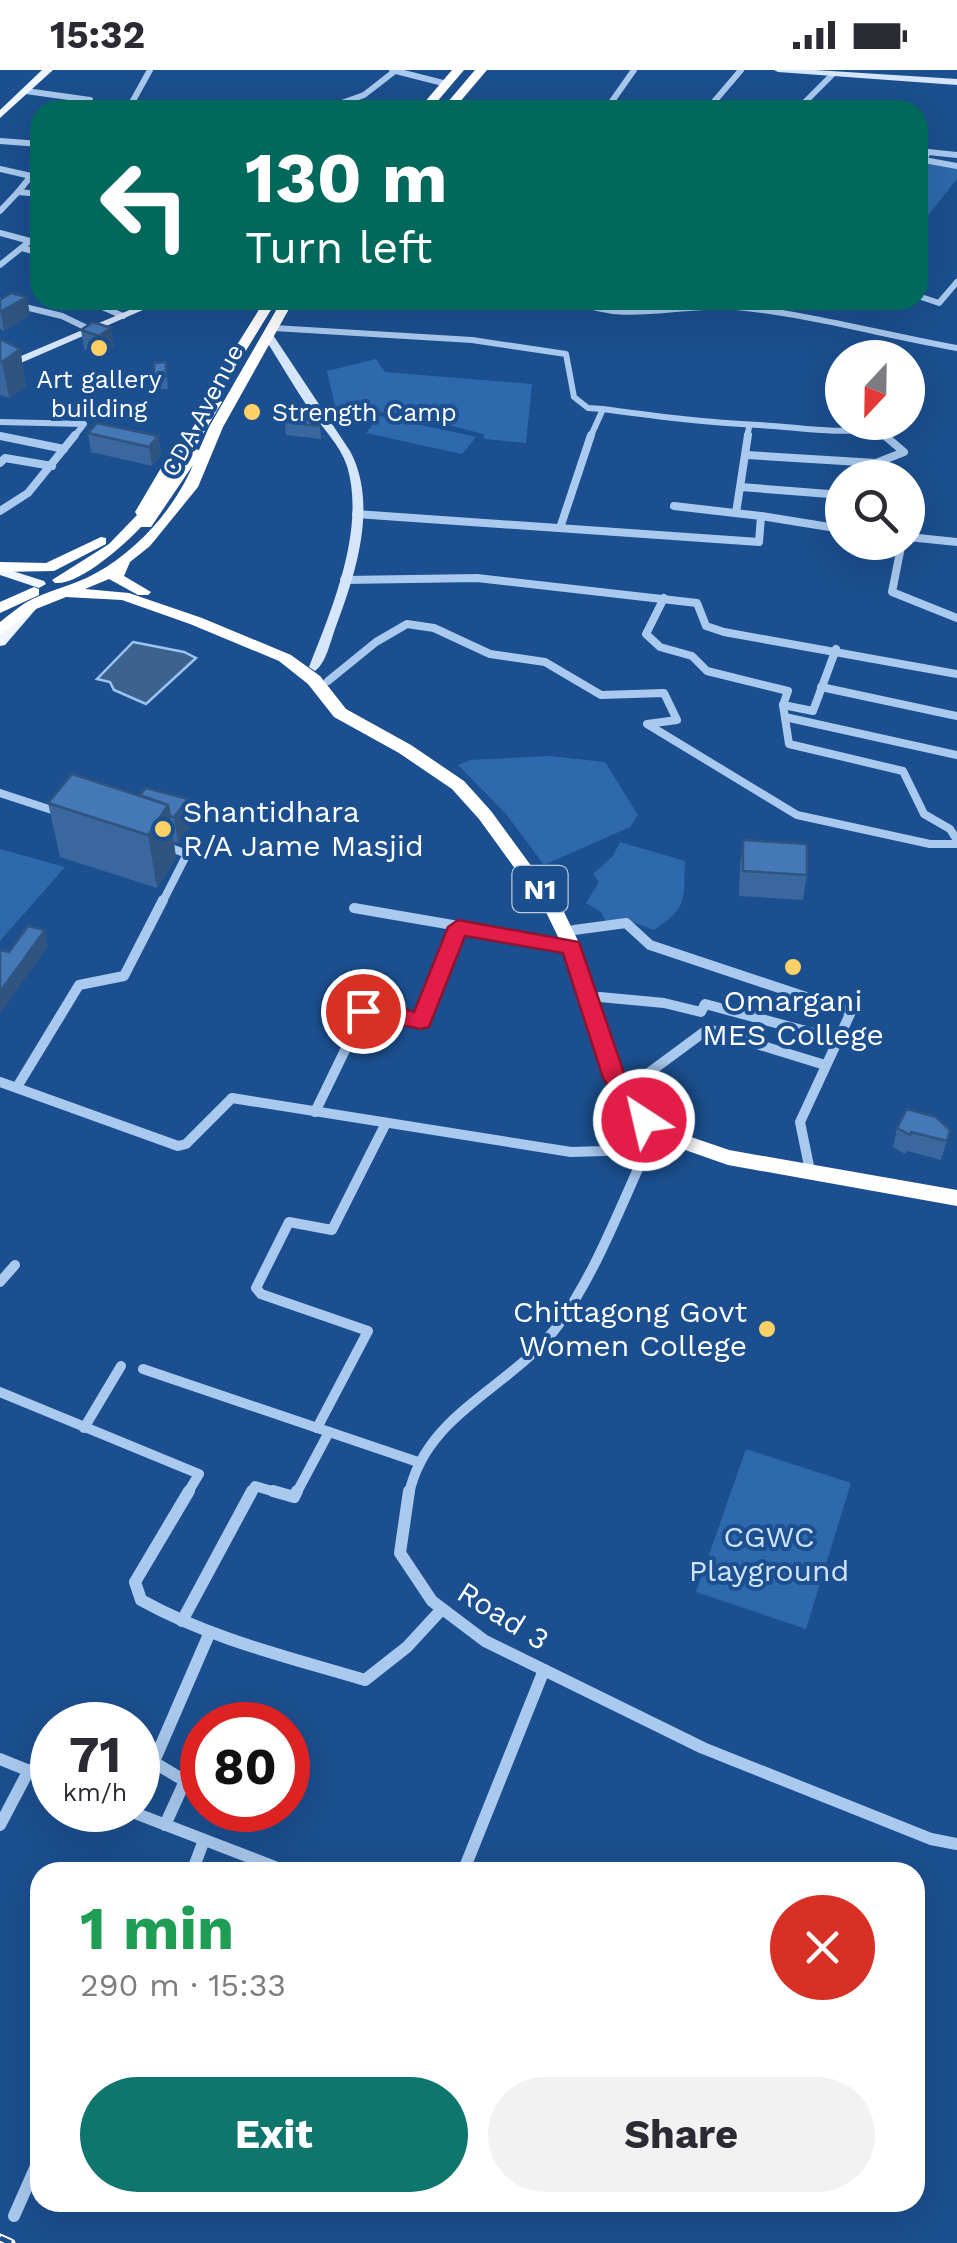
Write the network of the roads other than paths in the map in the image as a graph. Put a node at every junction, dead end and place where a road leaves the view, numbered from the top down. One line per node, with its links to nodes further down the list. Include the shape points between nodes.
1 (48, 70): 11 (main road)
2 (150, 70): 13 (street)
3 (393, 70): 9 (street); 14 (street)
4 (481, 70): 18 (highway)
5 (634, 70): 19 (street)
6 (741, 70): 20 (street)
7 (778, 70): 8 (street)
8 (827, 73): 10 (street); 21 (street)
9 (457, 78): 15 (highway); 16 (highway); 17 (highway)
10 (957, 82)
11 (26, 90): 12 (street); 22 (main road)
12 (90, 100)
13 (133, 100)
14 (350, 100)
15 (438, 100)
16 (438, 100)
17 (438, 100)
18 (456, 100)
19 (613, 100)
20 (716, 100)
21 (806, 100)
22 (2, 110)
23 (0, 141): 24 (street)
24 (30, 143)
25 (928, 152): 26 (street)
26 (957, 155)
27 (928, 161): 28 (street)
28 (957, 166)
29 (0, 169): 30 (street)
30 (30, 176)
31 (30, 177): 32 (street)
32 (18, 192): 33 (street); 34 (street)
33 (30, 193)
34 (0, 212)
35 (1, 233): 36 (street, via 30,241)
36 (22, 248): 37 (street); 38 (street)
37 (30, 250)
38 (0, 265)
39 (957, 282): 40 (street, via 939,304)
40 (928, 300)
41 (0, 301): 42 (street)
42 (30, 308)
43 (37, 310): 55 (street)
44 (109, 310): 54 (street)
45 (134, 310): 54 (street)
46 (268, 310): 61 (highway)
47 (270, 310): 80 (highway, CDA Avenue)
48 (270, 310): 93 (highway, via 147,515 83,569)
49 (270, 310): 94 (highway, via 154,518 85,573)
50 (275, 310): 56 (highway, CDA Avenue / N1)
51 (600, 310): 52 (street)
52 (661, 310)
53 (750, 310): 57 (street)
54 (123, 316): 55 (street)
55 (91, 330): 59 (street)
56 (272, 332): 62 (street, via 472,340 566,354 574,397); 79 (street, via 348,459); 86 (highway, CDA Avenue / N1, via 216,427 192,488)
57 (957, 348)
58 (13, 349): 59 (street)
59 (34, 354): 60 (street)
60 (0, 369)
61 (215, 381)
62 (603, 410): 64 (street); 83 (street)
63 (1, 423): 66 (street, via 84,424)
64 (749, 427): 67 (street); 69 (street, via 842,434 875,428 904,452)
65 (0, 436): 66 (street)
66 (64, 449): 71 (street)
67 (747, 455): 68 (street); 72 (street)
68 (828, 460)
69 (884, 460)
70 (0, 464): 71 (street, via 4,458)
71 (52, 466): 75 (street)
72 (741, 487): 73 (street); 78 (street)
73 (825, 494)
74 (0, 498): 75 (street)
75 (19, 502): 77 (street)
76 (674, 506): 78 (street)
77 (0, 511)
78 (736, 513): 81 (street)
79 (356, 514): 83 (street); 89 (street)
80 (139, 516): 88 (highway, via 62,564); 90 (highway, CDA Avenue, via 90,560)
81 (761, 516): 82 (street); 83 (street, via 759,542)
82 (825, 525)
83 (560, 528)
84 (925, 541): 85 (street)
85 (957, 542)
86 (124, 559): 91 (highway, CDA Avenue / N1); 98 (highway, N1, via 115,573 122,584 277,644)
87 (900, 560): 95 (street, via 892,592)
88 (0, 569): 90 (main road)
89 (344, 580): 92 (street, via 494,578); 98 (street)
90 (39, 584): 93 (highway, CDA Avenue)
91 (64, 592): 96 (highway, CDA Avenue / N1, via 31,606); 111 (highway, N1, via 124,596 301,668 340,714 458,785)
92 (664, 598): 97 (street, via 697,603 706,626 724,632); 101 (street, via 646,634 660,647 692,656 707,671 788,690)
93 (0, 605)
94 (0, 617)
95 (957, 618)
96 (2, 636)
97 (836, 649): 99 (street); 100 (street)
98 (321, 674): 108 (street, via 392,630 407,624 434,628 490,654 545,662 602,695 664,693 677,720 647,724 797,815 930,844); 111 (highway, N1, via 348,706 457,771 560,902)
99 (957, 674)
100 (821, 687): 101 (street, via 813,712); 102 (street)
101 (783, 705): 103 (street)
102 (957, 716)
103 (785, 717): 104 (street); 108 (street, via 790,744 903,771 924,814 950,829)
104 (957, 755)
105 (0, 794): 106 (street)
106 (73, 816)
107 (146, 840): 117 (street, via 187,854 124,976 80,984)
108 (957, 842)
109 (354, 908): 110 (street)
110 (458, 927): 111 (street); 118 (street, via 424,1018 416,1022 365,1009)
111 (575, 941): 112 (highway, N1); 113 (street, via 626,923 650,945 852,1012); 120 (highway, N1, via 614,1078)
112 (600, 997): 113 (street, via 701,1012 704,1004); 116 (highway, N1)
113 (836, 1040): 114 (street)
114 (825, 1065): 116 (street, via 708,1029); 121 (street, via 800,1122)
115 (0, 1082): 117 (street)
116 (631, 1086): 121 (highway, N1, via 657,1120 680,1134)
117 (17, 1087): 118 (street, via 178,1146 232,1098)
118 (315, 1112): 119 (street)
119 (385, 1124): 120 (street, via 571,1152 604,1150); 130 (street, via 332,1230 289,1222 256,1288 368,1331)
120 (656, 1132): 123 (highway, via 728,1157); 131 (street, Road 3, via 611,1234 558,1326 526,1362 448,1425)
121 (808, 1166): 122 (highway, N1)
122 (957, 1190)
123 (957, 1198)
124 (15, 1265): 125 (street)
125 (0, 1282)
126 (121, 1366): 129 (street)
127 (143, 1369): 130 (street)
128 (0, 1392): 129 (street)
129 (84, 1428): 133 (street, via 199,1474 135,1582 141,1600)
130 (323, 1430): 131 (street); 133 (street, via 294,1497 255,1486)
131 (418, 1462): 132 (street, Road 3, via 400,1554)
132 (442, 1609): 134 (street, via 365,1680); 135 (street, Road 3, via 484,1641)
133 (182, 1621): 134 (street)
134 (210, 1632): 140 (street, via 154,1763 185,1781)
135 (544, 1670): 142 (street, Road 3, via 704,1748); 145 (street)
136 (0, 1759): 137 (street)
137 (29, 1770): 139 (street)
138 (160, 1824): 140 (street)
139 (0, 1825)
140 (165, 1826): 141 (street)
141 (204, 1840): 143 (street); 144 (street)
142 (957, 1844)
143 (196, 1862)
144 (262, 1862)
145 (467, 1862)
146 (30, 2180): 147 (street)
147 (14, 2216)

